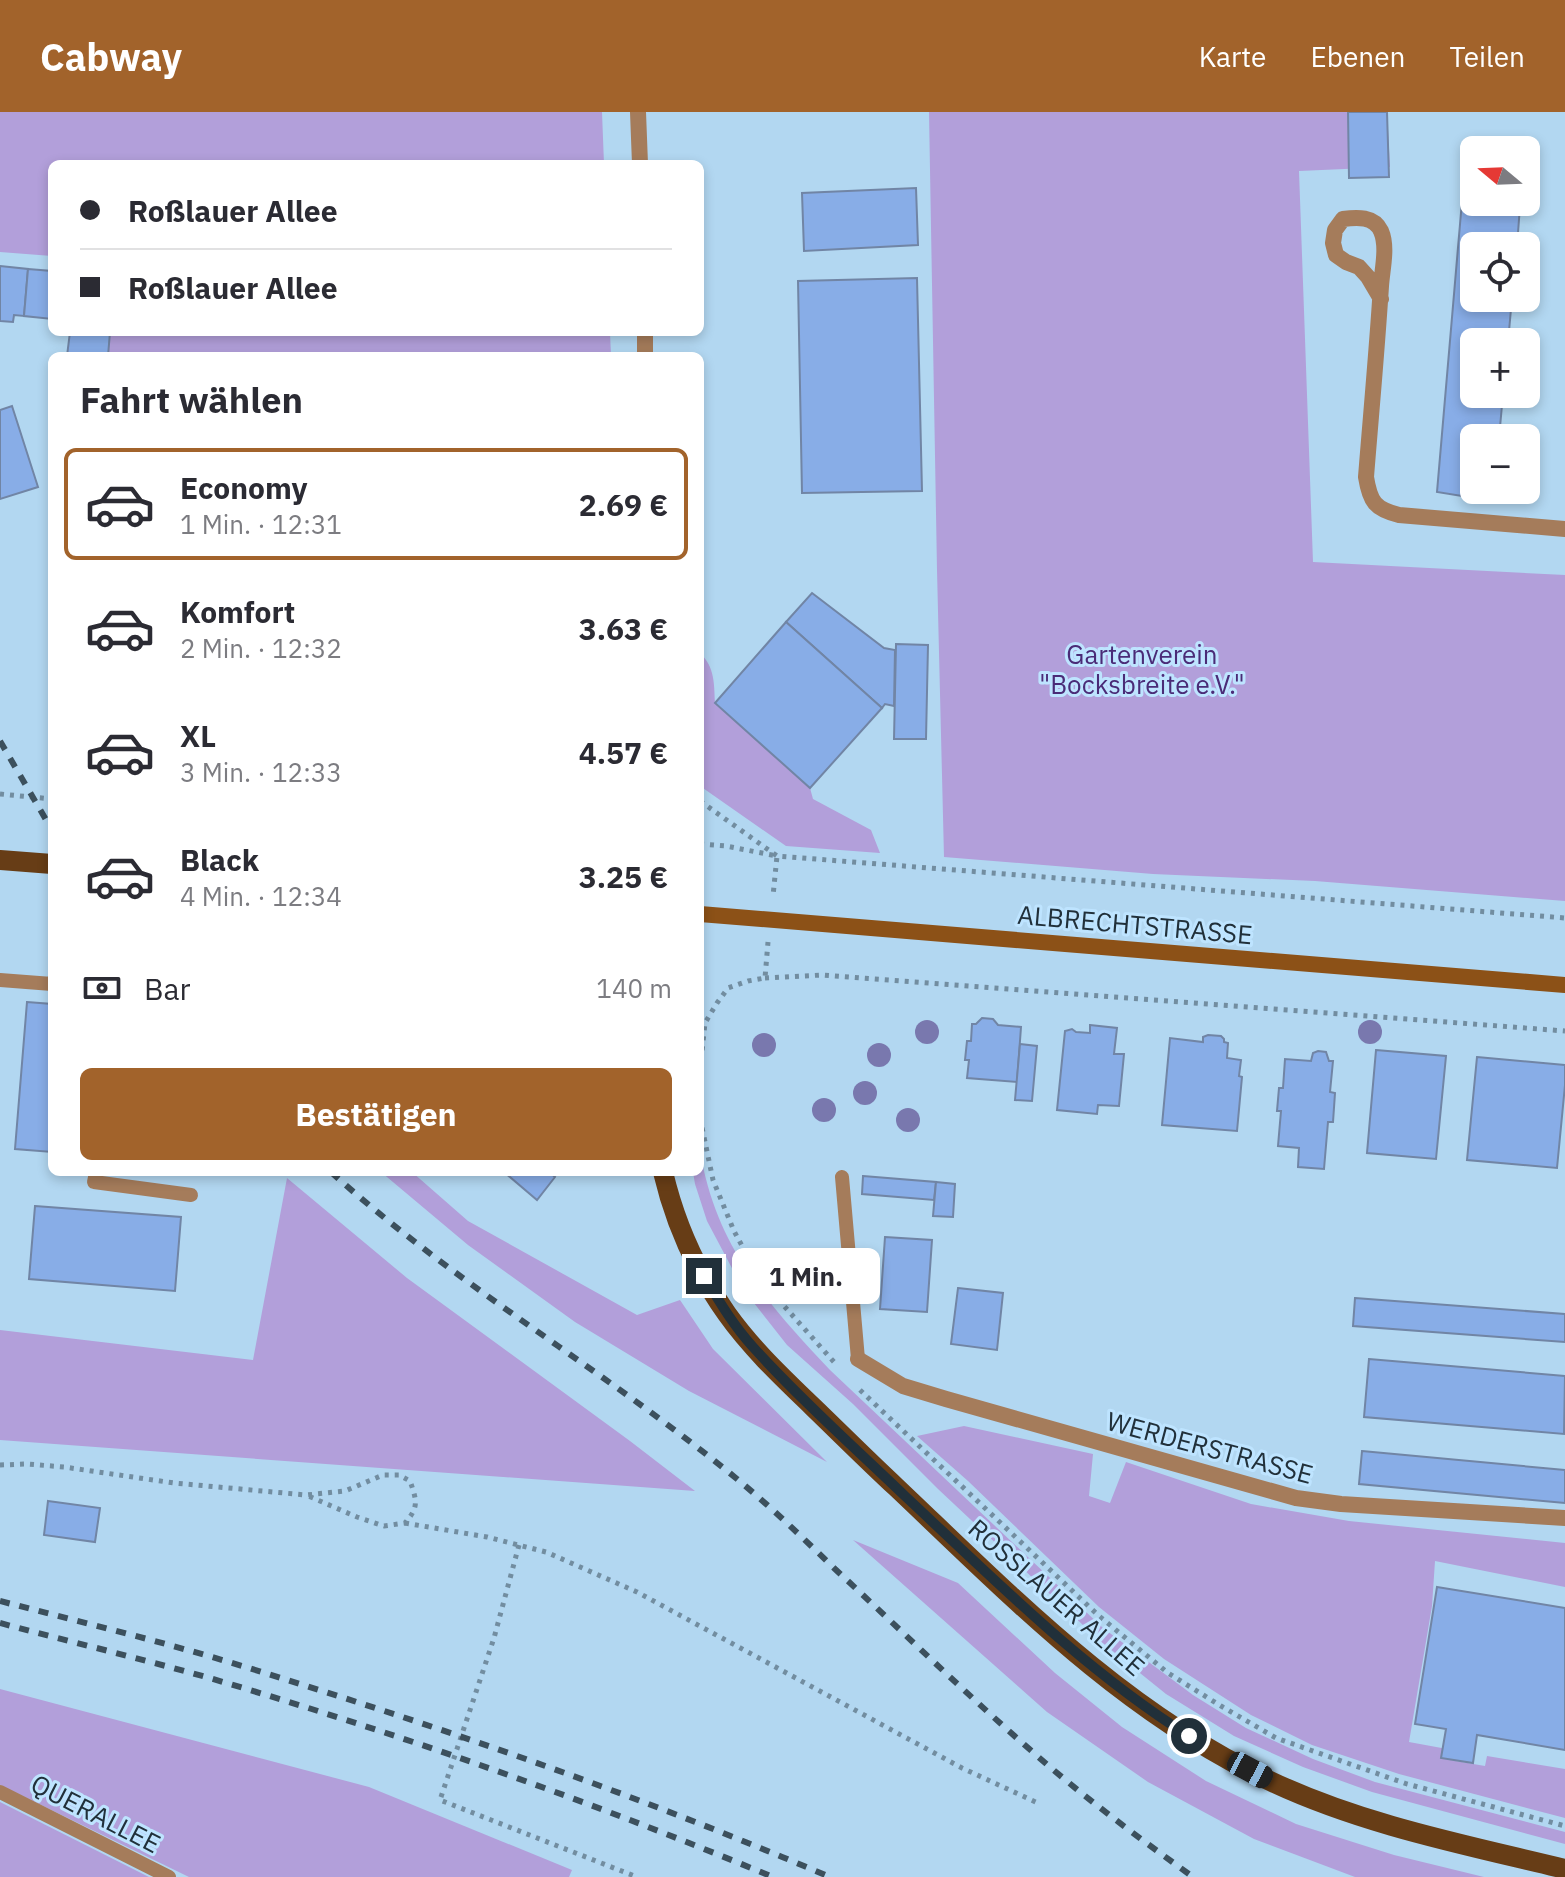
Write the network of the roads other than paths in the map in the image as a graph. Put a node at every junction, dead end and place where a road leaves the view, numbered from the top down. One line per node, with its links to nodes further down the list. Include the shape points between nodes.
1 (638, 112): 2 (street)
2 (640, 160)
3 (1381, 299): 3 (street, via 1381,230 1370,220 1343,219 1335,230 1336,255 1359,267); 4 (street, via 1366,477 1375,504 1399,515)
4 (1565, 529)
5 (0, 860): 6 (main road)
6 (48, 864)
7 (704, 914): 10 (main road, ALBRECHTSTRASSE)
8 (0, 980): 9 (lane)
9 (48, 983)
10 (1565, 985)
11 (95, 1176): 14 (lane, via 94,1182)
12 (664, 1176): 18 (main road, ROSSLAUER ALLEE, via 681,1232 726,1313 752,1346 1008,1593 1137,1702 1210,1749 1307,1797 1433,1838)
13 (842, 1177): 15 (lane)
14 (191, 1195)
15 (858, 1359): 16 (street, WERDERSTRASSE, via 903,1386 1296,1498)
16 (1565, 1518)
17 (0, 1792): 19 (lane, QUERALLEE)
18 (1565, 1869)
19 (169, 1877)

